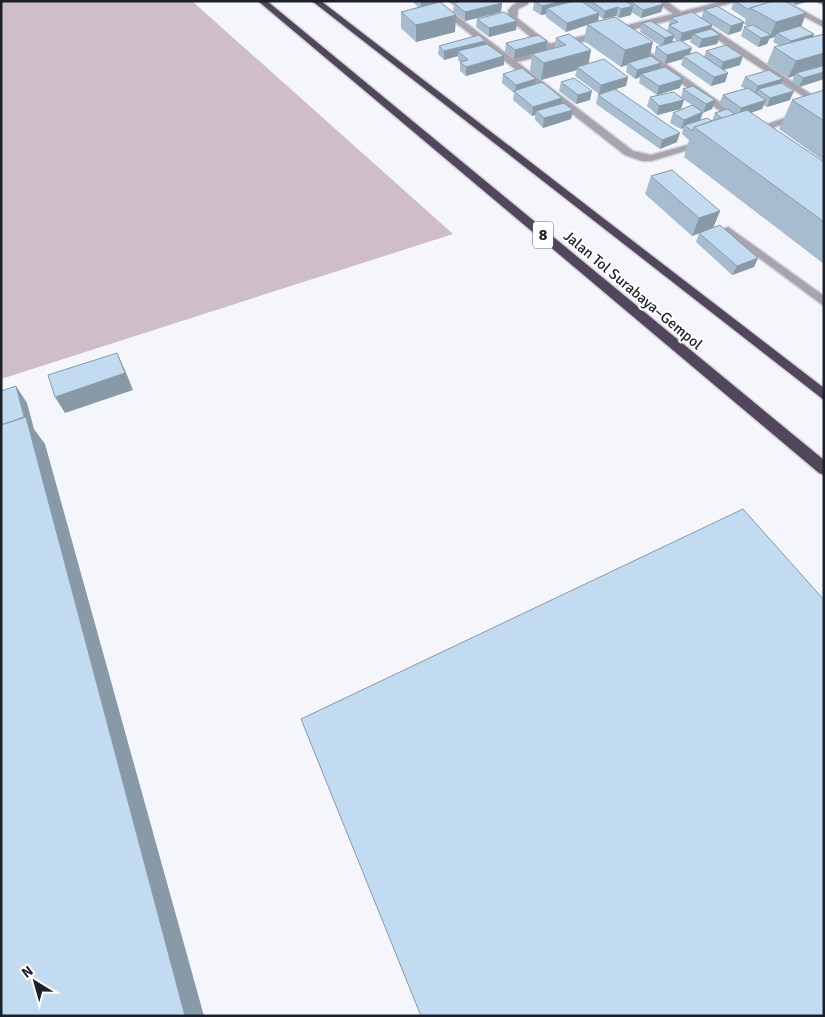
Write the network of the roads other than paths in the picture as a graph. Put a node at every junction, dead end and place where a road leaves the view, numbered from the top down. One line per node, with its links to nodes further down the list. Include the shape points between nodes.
1 (262, 1): 19 (highway, Jalan Tol Surabaya–Gempol / 8)
2 (316, 1): 18 (highway, Jalan Tol Surabaya–Gempol)
3 (432, 1): 14 (street)
4 (524, 1): 12 (street, via 524,4 514,7 513,19)
5 (660, 1): 8 (street)
6 (734, 1): 8 (street)
7 (778, 1): 10 (street)
8 (683, 14): 11 (street); 13 (street, via 823,107 748,132)
9 (599, 21): 11 (street)
10 (824, 25)
11 (616, 34): 12 (street)
12 (548, 47): 14 (street, via 548,51)
13 (636, 47)
14 (509, 62): 15 (street, via 629,153 642,158)
15 (716, 141)
16 (728, 230): 17 (street)
17 (824, 302)
18 (824, 395)
19 (824, 468)

